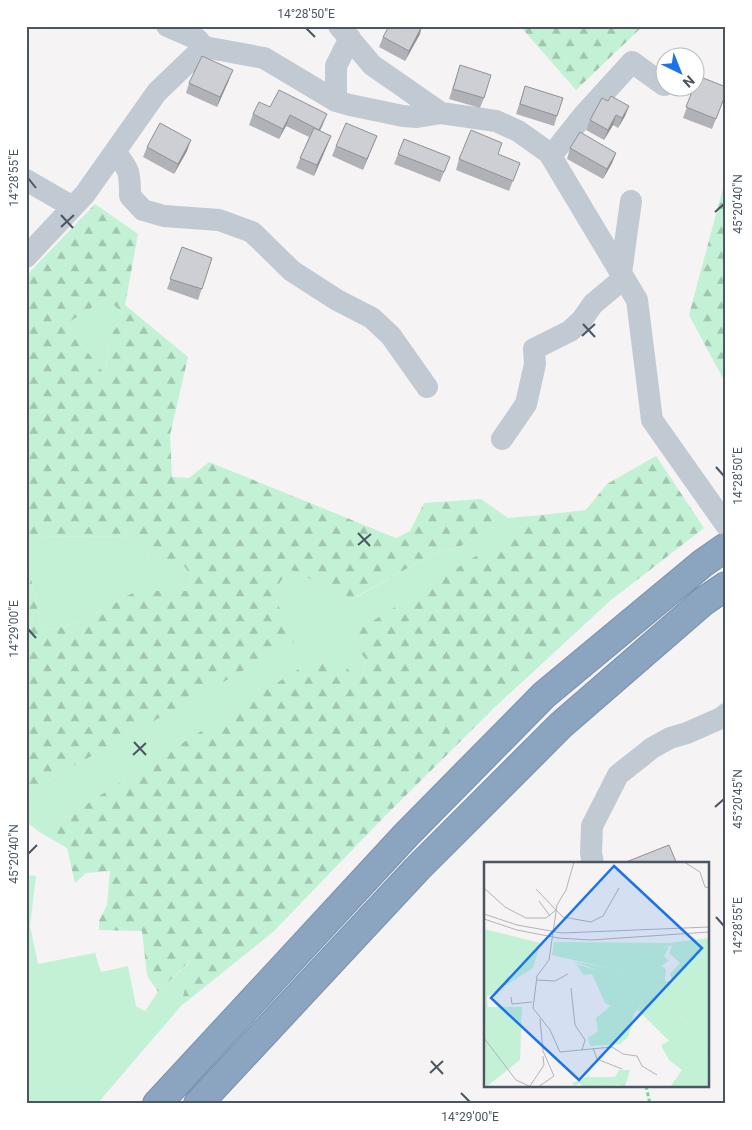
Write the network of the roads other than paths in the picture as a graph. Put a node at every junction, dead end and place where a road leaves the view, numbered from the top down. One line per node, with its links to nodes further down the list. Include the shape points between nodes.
1 (167, 26): 3 (street, via 197,39)
2 (345, 32): 5 (street, via 336,66); 6 (street, via 372,65)
3 (204, 47): 5 (street, via 264,58); 7 (street, via 157,92)
4 (654, 78): 8 (street, via 632,62)
5 (336, 101): 6 (street, via 403,116)
6 (441, 113): 8 (street, via 496,121 518,131)
7 (115, 152): 11 (street); 14 (street, via 126,166 130,196 143,210 164,216 219,220 252,232 292,271 372,318 391,336)
8 (551, 156): 13 (street)
9 (26, 180): 11 (street)
10 (631, 201): 13 (street)
11 (73, 207): 12 (street)
12 (26, 257)
13 (623, 275): 15 (street, via 570,331 534,349 535,364 526,404); 16 (street, via 637,300 652,420)
14 (427, 387)
15 (502, 439)
16 (726, 525)
17 (726, 547): 21 (highway, via 544,695 399,842)
18 (726, 586): 22 (highway, via 704,601 561,725 417,869)
19 (726, 714): 20 (street, via 652,748 618,775 592,826)
20 (593, 862)
21 (157, 1104)
22 (198, 1104)

